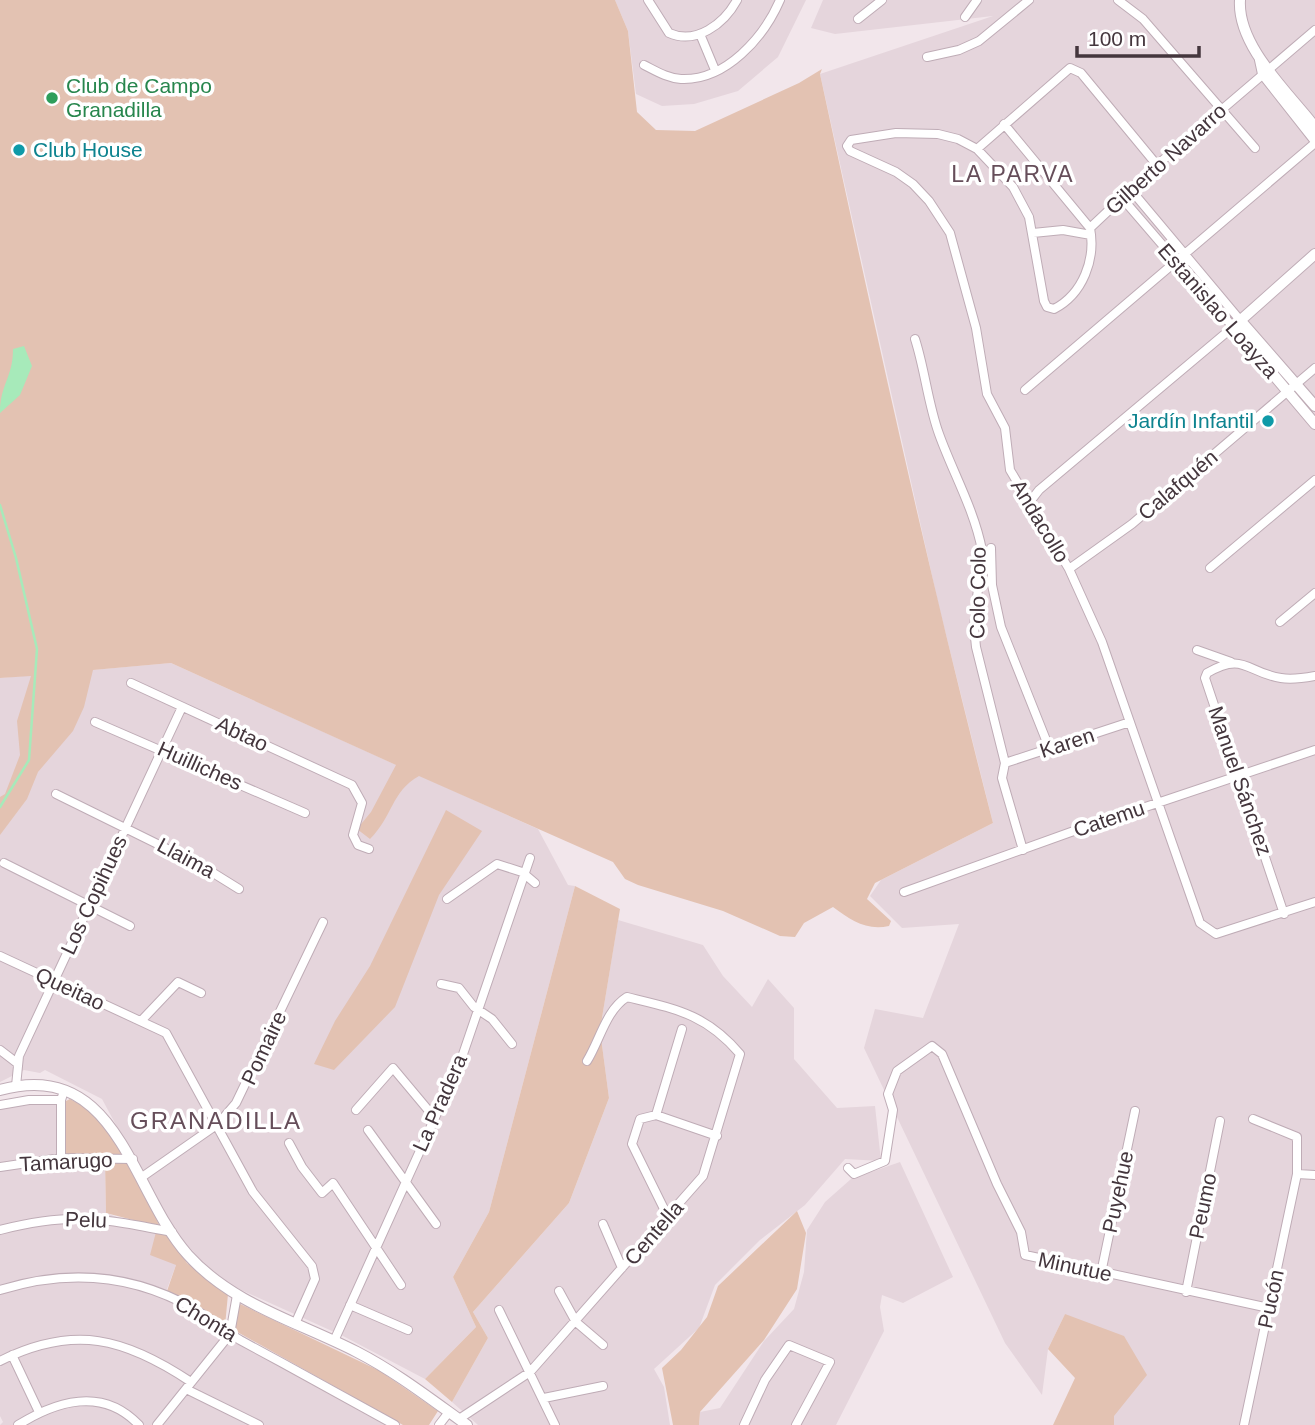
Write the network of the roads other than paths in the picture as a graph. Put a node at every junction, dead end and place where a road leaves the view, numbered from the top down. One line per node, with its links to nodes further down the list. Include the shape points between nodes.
1 (648, 0): 12 (street, via 669,33 678,37)
2 (737, 0): 12 (street, via 720,21)
3 (780, 0): 15 (street, via 752,45)
4 (882, 0): 10 (street)
5 (977, 0): 9 (street)
6 (1029, 0): 13 (street, via 979,41)
7 (1118, 0): 17 (street, via 1143,19)
8 (1240, 0): 16 (street, via 1242,27)
9 (965, 17)
10 (858, 19)
11 (1315, 30): 16 (street, Gilberto Navarro)
12 (700, 34): 15 (street)
13 (927, 57)
14 (644, 65): 15 (street, via 681,79)
15 (715, 71)
16 (1267, 72): 17 (street, Gilberto Navarro); 19 (street); 20 (street)
17 (1223, 109): 21 (street); 23 (street, Gilberto Navarro)
18 (1004, 124): 22 (street); 23 (street, via 1070,68 1082,73); 26 (street)
19 (1315, 127)
20 (1315, 141): 29 (street)
21 (1255, 148)
22 (977, 149): 27 (street, via 1013,187 1030,217); 40 (street, Andacollo, via 958,139 913,133 848,142 850,151 913,184 950,233 987,394 1004,428 1010,470)
23 (1157, 165): 24 (street, Gilberto Navarro)
24 (1130, 190): 25 (street, Gilberto Navarro); 29 (street, Estanislao Loayza)
25 (1122, 198): 26 (street, Gilberto Navarro); 30 (street, Estanislao Loayza)
26 (1091, 231): 27 (street); 27 (street, Gilberto Navarro, via 1091,255 1082,281 1054,309 1044,301)
27 (1033, 233)
28 (1315, 254): 31 (street)
29 (1186, 256): 30 (street); 31 (street, Estanislao Loayza)
30 (1177, 262): 31 (street, Estanislao Loayza); 35 (street)
31 (1236, 323): 34 (street, Estanislao Loayza); 36 (street, Estanislao Loayza); 40 (street)
32 (915, 339): 56 (street, Colo Colo, via 938,432 972,513 982,550 976,647)
33 (1315, 368): 34 (street, Calafquén)
34 (1296, 384): 36 (street, Calafquén); 37 (street, Estanislao Loayza)
35 (1025, 390)
36 (1287, 392): 38 (street, Estanislao Loayza); 43 (street, Calafquén, via 1132,524)
37 (1315, 406)
38 (1315, 424)
39 (1315, 480): 42 (street)
40 (1029, 503): 43 (street, Andacollo)
41 (992, 548): 54 (street, Colo Colo, via 992,585 1001,627)
42 (1210, 568)
43 (1069, 569): 52 (street, Andacollo, via 1102,642)
44 (1315, 593): 45 (street)
45 (1280, 622)
46 (1197, 650): 47 (street)
47 (1234, 662): 48 (street, via 1283,679); 57 (street, Manuel Sánchez, via 1210,671 1205,678)
48 (1315, 676)
49 (131, 683): 50 (street, Abtao)
50 (182, 707): 53 (street, Los Copihues); 62 (street, Abtao, via 352,785 362,803 353,835 358,845)
51 (95, 722): 53 (street, Huilliches)
52 (1130, 722): 54 (street, Karen); 59 (street, Andacollo)
53 (162, 749): 60 (street, Huilliches); 61 (street, Los Copihues)
54 (1051, 750): 56 (street, Karen)
55 (1315, 750): 57 (street, Catemu)
56 (1005, 763): 63 (street, Colo Colo, via 1002,778)
57 (1240, 774): 59 (street, Catemu); 73 (street, Manuel Sánchez)
58 (56, 794): 61 (street, Llaima)
59 (1160, 802): 63 (street, Catemu); 73 (street, Andacollo, via 1200,923 1216,934)
60 (305, 813)
61 (126, 827): 68 (street, Llaima); 72 (street, Los Copihues)
62 (369, 849)
63 (1023, 850): 69 (street, Catemu)
64 (530, 858): 66 (street, La Pradera)
65 (4, 863): 72 (street)
66 (524, 873): 67 (street); 70 (street, via 497,864); 80 (street, La Pradera)
67 (535, 883)
68 (239, 889)
69 (904, 892)
70 (447, 899)
71 (1315, 902): 73 (street)
72 (89, 905): 75 (street); 77 (street, Los Copihues)
73 (1284, 914)
74 (323, 922): 97 (street, Pomaire, via 248,1085)
75 (130, 926)
76 (0, 956): 77 (street, Queitao)
77 (54, 981): 81 (street, Queitao); 86 (street, Los Copihues)
78 (440, 984): 80 (street, via 458,989)
79 (201, 993): 81 (street, via 178,982)
80 (478, 1010): 83 (street, via 492,1019); 94 (street, La Pradera)
81 (141, 1021): 97 (street, Queitao, via 166,1033)
82 (682, 1029): 93 (street)
83 (512, 1044)
84 (0, 1050): 86 (street)
85 (587, 1061): 99 (street, Centella, via 614,1005 627,997 687,1012 724,1035 740,1054)
86 (17, 1063): 87 (street, Los Copihues)
87 (16, 1086): 88 (street); 89 (street, via 36,1084)
88 (0, 1090)
89 (63, 1096): 90 (street); 101 (street); 102 (street, via 99,1113)
90 (0, 1105)
91 (356, 1110): 94 (street, via 393,1068)
92 (1135, 1111): 116 (street, Puyehue)
93 (656, 1115): 99 (street); 109 (street, via 640,1119 632,1144)
94 (434, 1117): 108 (street, La Pradera)
95 (1253, 1119): 105 (street, Pucón, via 1297,1137)
96 (1220, 1121): 120 (street, Peumo)
97 (218, 1124): 107 (street, Pomaire); 126 (street, via 253,1192 315,1272)
98 (368, 1130): 108 (street)
99 (717, 1136): 109 (street, Centella, via 704,1176)
100 (289, 1143): 114 (street, via 322,1193 333,1184)
101 (61, 1158): 102 (street, Tamarugo); 103 (street, Tamarugo)
102 (133, 1159): 107 (street)
103 (0, 1167)
104 (848, 1168): 116 (street, Minutue, via 854,1174 885,1161 892,1083 897,1071 932,1046 942,1054 1021,1232 1026,1255)
105 (1297, 1174): 106 (street); 123 (street, Pucón)
106 (1315, 1175)
107 (142, 1177): 113 (street)
108 (405, 1182): 110 (street); 114 (street, La Pradera)
109 (668, 1217): 115 (street, Centella)
110 (436, 1224)
111 (603, 1224): 115 (street)
112 (0, 1230): 113 (street, Pelu, via 35,1221 96,1217)
113 (172, 1232): 121 (street, via 203,1270)
114 (377, 1247): 117 (street); 122 (street, La Pradera)
115 (622, 1268): 125 (street, Centella)
116 (1101, 1273): 120 (street, Minutue)
117 (401, 1285)
118 (0, 1290): 128 (street, Chonta, via 66,1276 107,1277 154,1290 196,1310)
119 (559, 1290): 125 (street)
120 (1186, 1292): 123 (street, Minutue)
121 (237, 1295): 126 (street); 128 (street)
122 (351, 1304): 127 (street); 129 (street, La Pradera)
123 (1269, 1308): 149 (street, Pucón)
124 (499, 1310): 133 (street)
125 (576, 1322): 130 (street); 133 (street, Centella)
126 (295, 1324): 129 (street)
127 (408, 1330)
128 (230, 1334): 134 (street); 144 (street, Chonta)
129 (334, 1341): 138 (street, via 385,1368)
130 (603, 1345)
131 (12, 1355): 132 (street); 134 (street, via 59,1340 111,1342 151,1357); 137 (street)
132 (0, 1361)
133 (530, 1372): 136 (street); 139 (street, Centella)
134 (189, 1385): 142 (street); 143 (street)
135 (603, 1386): 136 (street)
136 (544, 1398): 146 (street)
137 (39, 1412): 140 (street); 141 (street, via 88,1400 114,1406)
138 (449, 1412): 139 (street); 145 (street)
139 (463, 1422)
140 (18, 1425)
141 (139, 1425)
142 (157, 1425)
143 (259, 1425)
144 (396, 1425)
145 (439, 1425)
146 (555, 1425)
147 (744, 1425): 148 (street, via 785,1347 794,1345 830,1362)
148 (796, 1425)
149 (1244, 1425)

